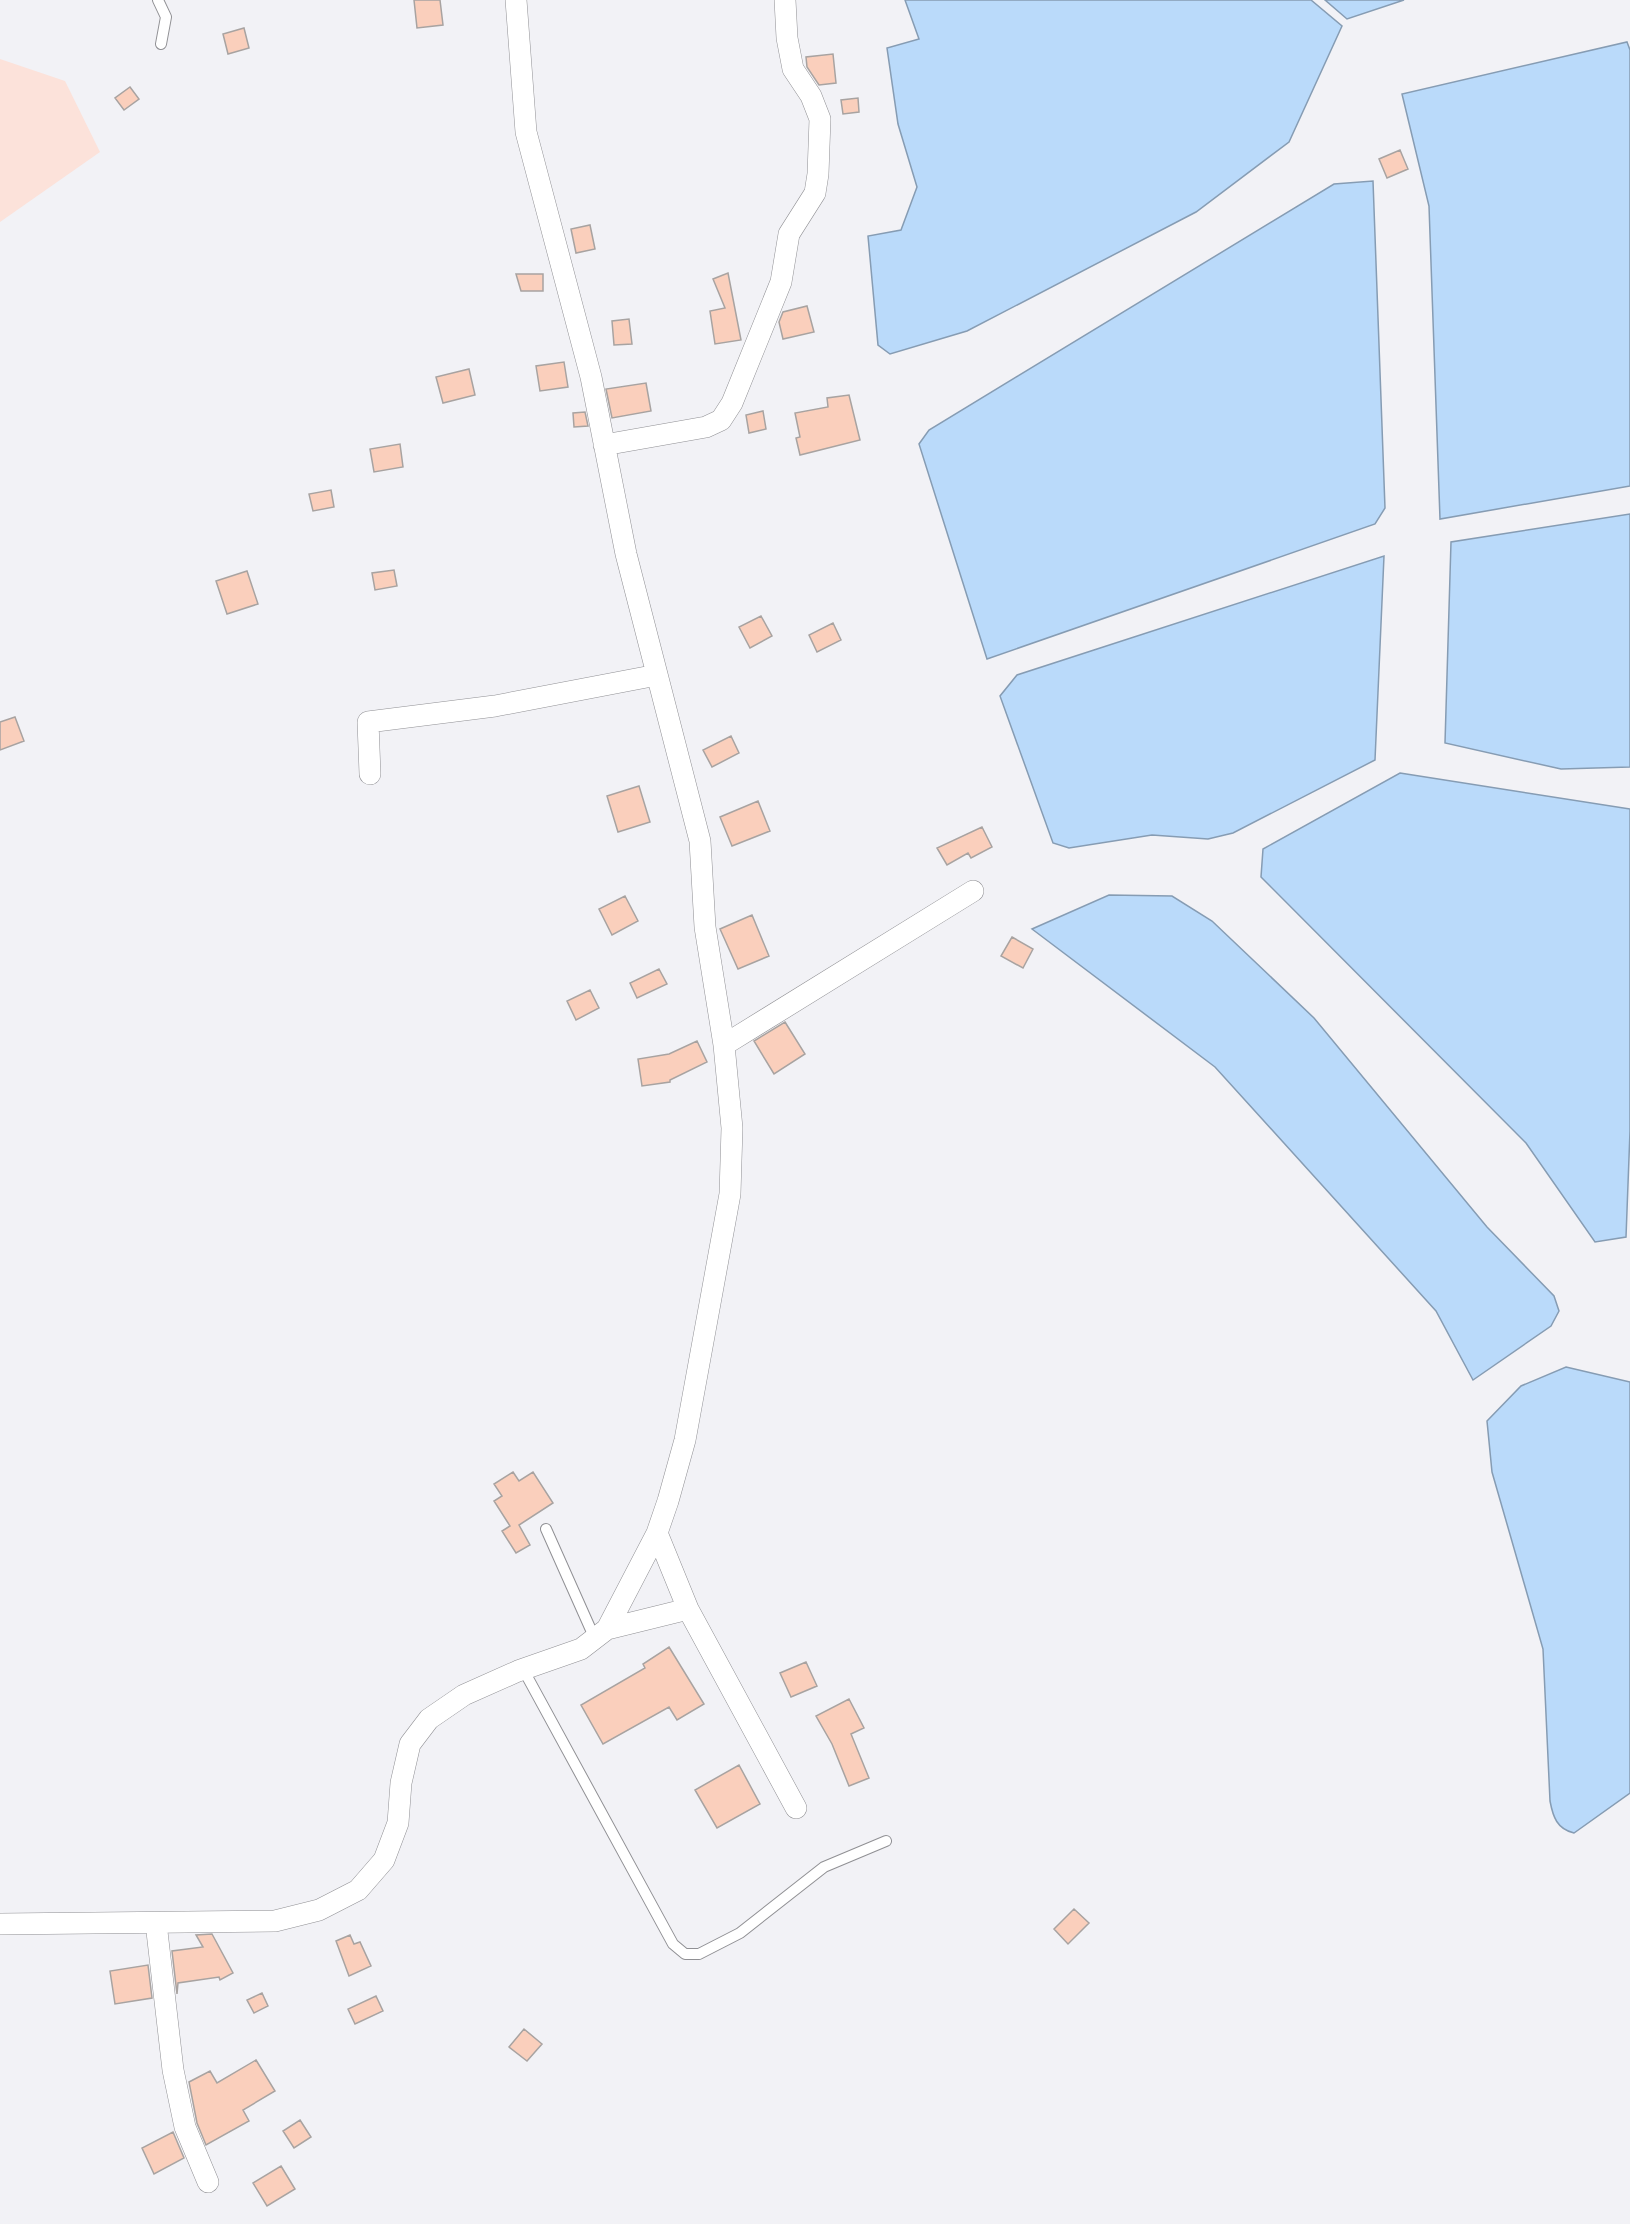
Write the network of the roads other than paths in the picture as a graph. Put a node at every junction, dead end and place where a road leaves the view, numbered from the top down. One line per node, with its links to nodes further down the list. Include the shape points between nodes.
1 (158, 0): 4 (lane, via 166,17)
2 (516, 0): 5 (street, via 526,132 591,377)
3 (785, 0): 5 (street, via 793,69 811,96 820,119 818,174 815,193 789,234 781,282 741,383 721,420 706,427)
4 (161, 44)
5 (604, 445): 6 (street, via 626,554)
6 (657, 675): 7 (street, via 495,706 368,722); 9 (street, via 700,841 705,927)
7 (370, 774)
8 (973, 891): 9 (street)
9 (724, 1045): 11 (street, via 732,1128 730,1194 684,1440)
10 (546, 1528): 13 (lane)
11 (657, 1533): 12 (street); 13 (street)
12 (688, 1609): 13 (street); 15 (street)
13 (601, 1634): 14 (street, via 581,1649)
14 (523, 1669): 16 (lane, via 673,1944 686,1954 699,1954 740,1933 824,1867); 17 (street, via 464,1695 429,1719 410,1744 401,1783 398,1823 384,1860 358,1890 319,1910 275,1921)
15 (796, 1808)
16 (886, 1841)
17 (156, 1923): 18 (street); 19 (street, via 173,2070 185,2127)
18 (0, 1924)
19 (208, 2182)

